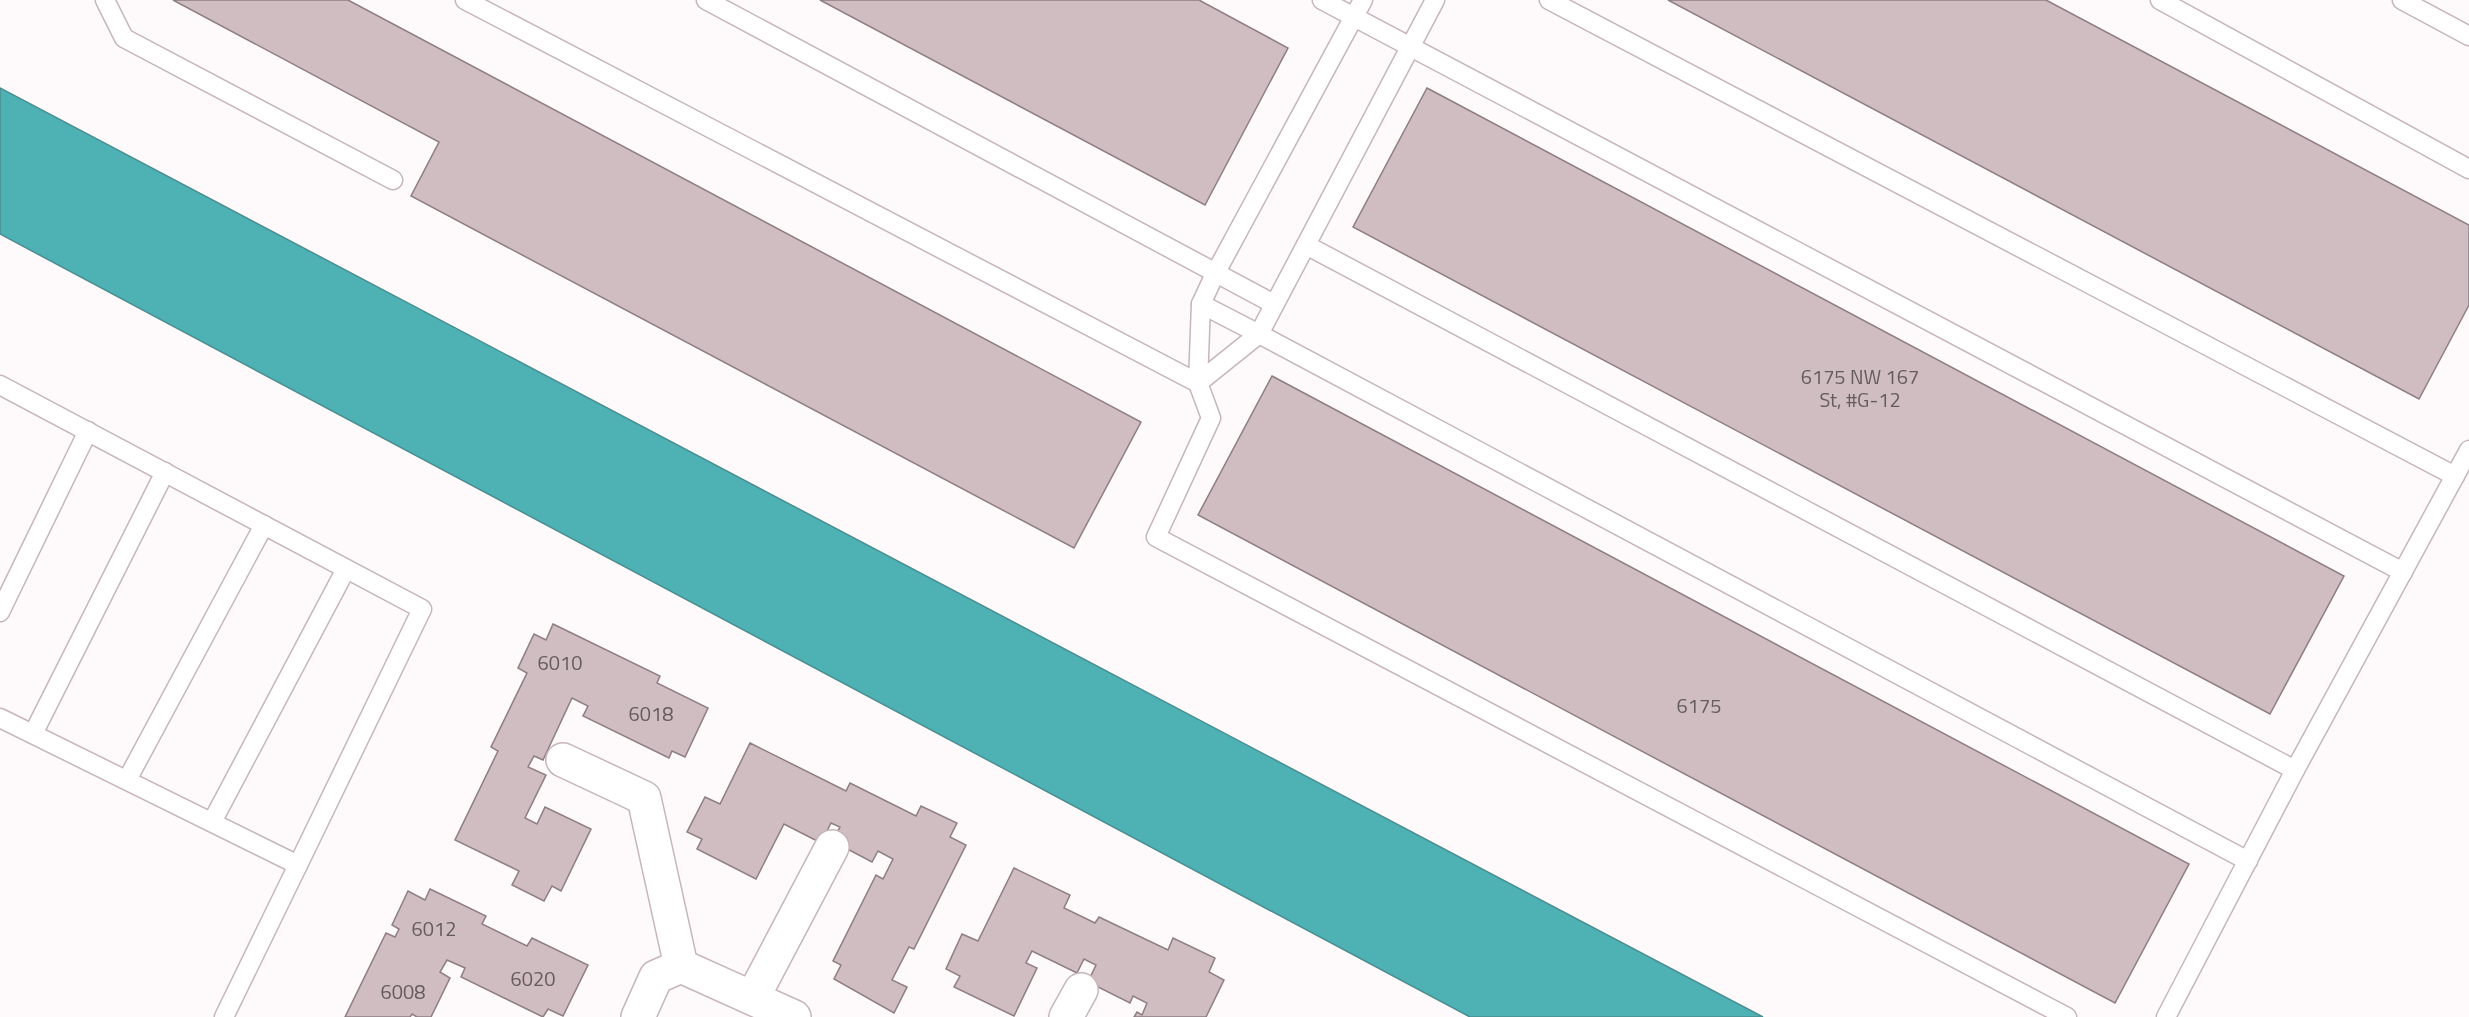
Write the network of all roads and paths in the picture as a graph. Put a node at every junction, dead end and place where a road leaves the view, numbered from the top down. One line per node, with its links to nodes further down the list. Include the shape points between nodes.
1 (105, 0): 14 (lane, via 124,38)
2 (465, 0): 20 (lane)
3 (706, 0): 16 (lane)
4 (1322, 0): 10 (lane)
5 (1363, 0): 10 (lane)
6 (1435, 0): 12 (lane)
7 (1549, 0): 25 (lane)
8 (2160, 0): 13 (lane)
9 (2402, 0): 11 (lane)
10 (1354, 17): 12 (lane); 16 (lane)
11 (2469, 36)
12 (1411, 46): 15 (lane); 28 (lane)
13 (2469, 169)
14 (393, 180)
15 (1306, 245): 18 (lane); 33 (lane)
16 (1215, 274): 17 (lane); 18 (lane)
17 (1200, 304): 19 (lane); 20 (lane)
18 (1274, 304): 19 (lane)
19 (1259, 334): 20 (lane); 37 (lane)
20 (1198, 383): 44 (lane, via 1211,418 1156,537)
21 (2, 390): 22 (lane)
22 (88, 431): 24 (lane); 29 (lane)
23 (2469, 450): 25 (lane)
24 (165, 472): 26 (lane); 31 (lane)
25 (2455, 476): 28 (lane)
26 (264, 525): 27 (lane); 34 (lane)
27 (346, 569): 35 (lane); 38 (lane, via 422,609)
28 (2403, 572): 33 (lane)
29 (0, 612)
30 (0, 718): 31 (lane)
31 (33, 734): 34 (lane)
32 (562, 760): 39 (street, via 644,798)
33 (2295, 770): 37 (lane)
34 (127, 780): 35 (lane)
35 (212, 822): 38 (lane)
36 (832, 848): 40 (street)
37 (2248, 861): 45 (lane)
38 (298, 864): 41 (lane)
39 (681, 966): 40 (street); 42 (street, via 656,977)
40 (753, 997): 43 (street)
41 (224, 1017)
42 (638, 1017)
43 (794, 1017)
44 (2067, 1017)
45 (2166, 1017)

